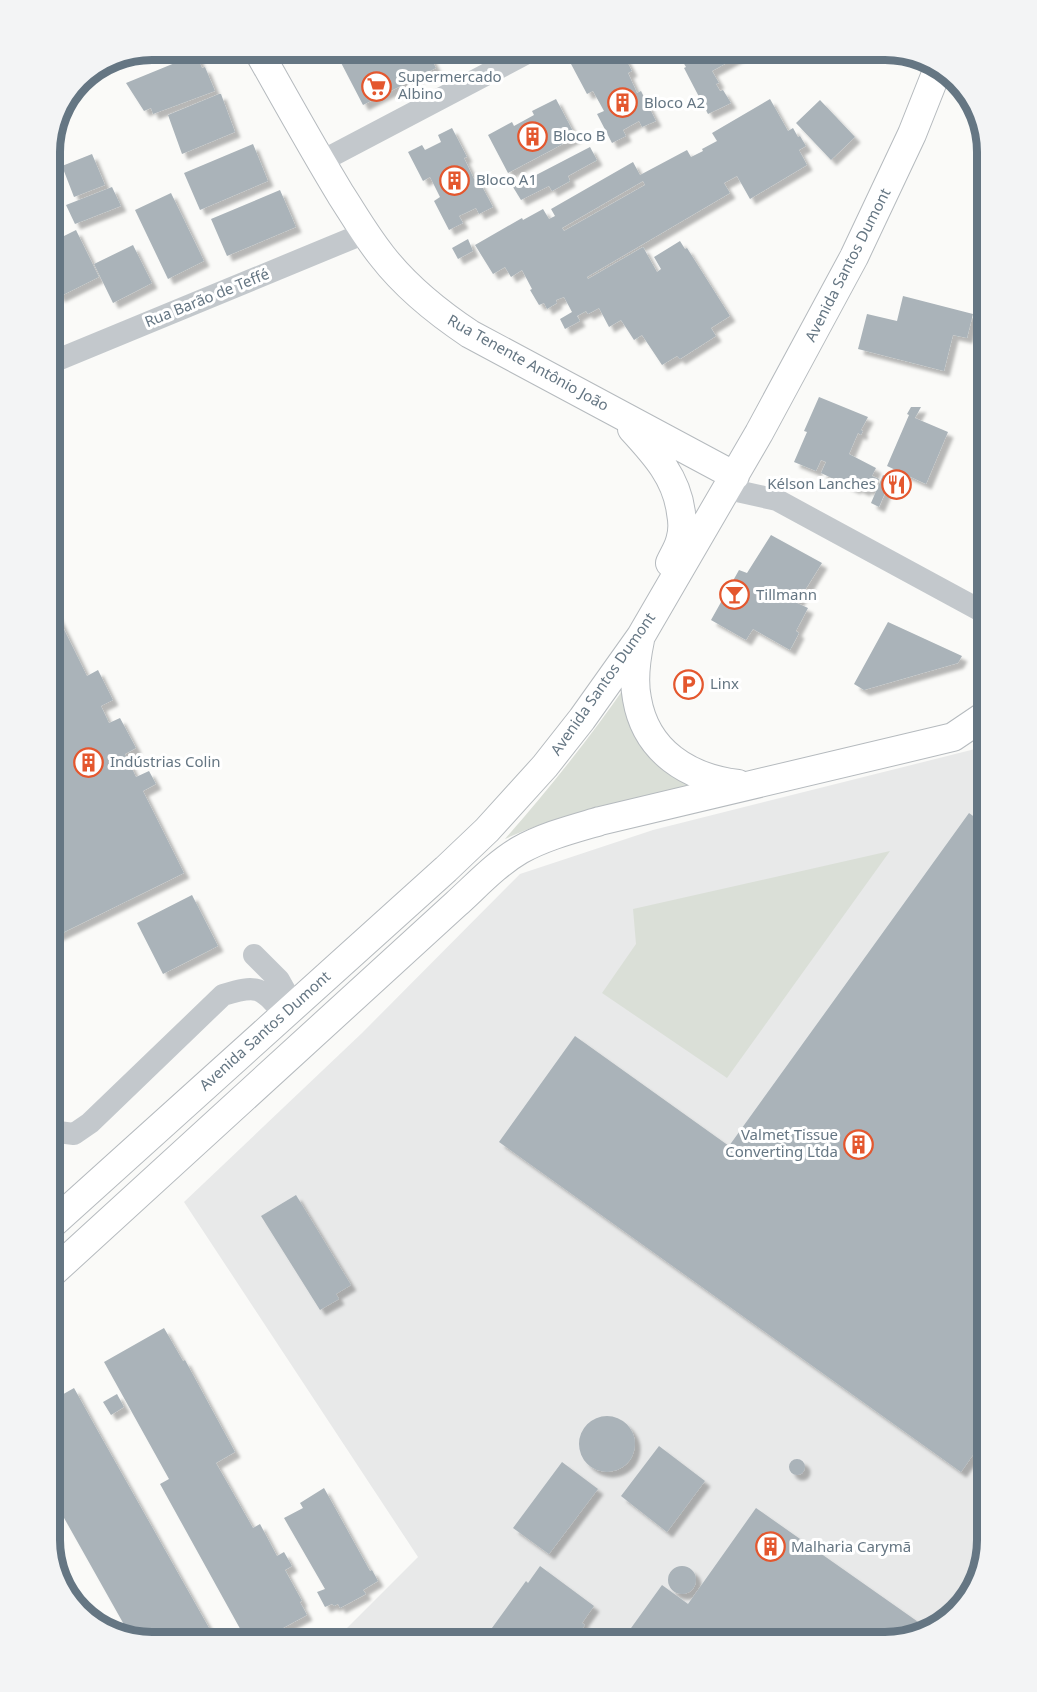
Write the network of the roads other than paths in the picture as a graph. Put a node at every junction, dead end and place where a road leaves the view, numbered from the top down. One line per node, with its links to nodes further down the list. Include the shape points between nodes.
1 (263, 60): 4 (main road, Rua Tenente Antônio João)
2 (514, 60): 4 (street)
3 (936, 75): 8 (main road, Avenida Santos Dumont, via 854,257)
4 (320, 162): 5 (main road, Rua Tenente Antônio João)
5 (365, 233): 6 (street, Rua Barão de Teffé); 7 (main road, Rua Tenente Antônio João, via 404,280 446,318)
6 (60, 359)
7 (619, 414): 8 (main road, Rua Tenente Antônio João); 11 (main road, via 657,456 672,480 678,492 683,528 669,564 602,674)
8 (732, 482): 9 (street, Rua Tenente Antônio João, via 777,500); 10 (main road, Avenida Santos Dumont)
9 (977, 609)
10 (641, 636): 11 (main road, Avenida Santos Dumont); 15 (main road, via 636,660 637,699 652,738 682,767 700,776)
11 (582, 719): 17 (main road, Avenida Santos Dumont, via 487,830)
12 (977, 721): 14 (main road)
13 (977, 734): 14 (main road)
14 (953, 737): 15 (main road)
15 (749, 786): 20 (main road, via 590,824 520,850 494,869)
16 (254, 955): 17 (street, via 279,980)
17 (288, 1010): 18 (street, via 265,992 246,988 223,995 90,1123 74,1134); 19 (main road, Avenida Santos Dumont)
18 (60, 1132)
19 (60, 1217)
20 (60, 1266)

